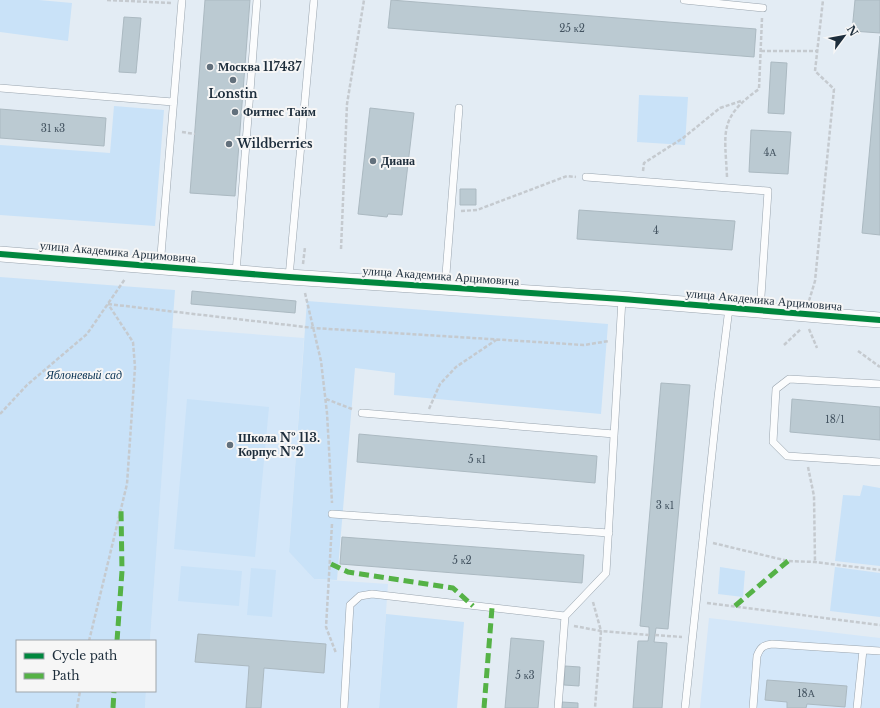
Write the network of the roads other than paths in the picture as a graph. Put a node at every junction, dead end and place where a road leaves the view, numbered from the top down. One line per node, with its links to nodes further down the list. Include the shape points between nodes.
1 (257, 0): 12 (lane)
2 (314, 0): 13 (lane)
3 (684, 0): 5 (lane)
4 (182, 2): 7 (lane)
5 (763, 8)
6 (0, 88): 7 (lane)
7 (173, 102): 11 (lane)
8 (459, 108): 14 (lane)
9 (586, 177): 17 (lane, via 768,191)
10 (0, 254): 11 (street, улица Академика Арцимовича)
11 (160, 267): 12 (street, улица Академика Арцимовича)
12 (236, 273): 13 (street, улица Академика Арцимовича)
13 (295, 278): 14 (street, улица Академика Арцимовича)
14 (445, 287): 15 (street, улица Академика Арцимовича)
15 (622, 299): 16 (street, улица Академика Арцимовича); 21 (lane)
16 (729, 308): 17 (street, улица Академика Арцимовича); 30 (lane)
17 (760, 311): 18 (street, улица Академика Арцимовича)
18 (880, 320)
19 (880, 384): 22 (lane, via 789,379 776,388 773,442 787,456)
20 (362, 413): 21 (lane)
21 (614, 434): 24 (lane)
22 (880, 462)
23 (332, 514): 24 (lane)
24 (609, 532): 25 (lane, via 606,573)
25 (565, 616): 28 (lane, via 372,594 360,596 350,605); 29 (lane)
26 (863, 650): 27 (lane); 31 (lane, via 764,644 757,656); 32 (lane)
27 (880, 652)
28 (344, 708)
29 (558, 708)
30 (685, 708)
31 (753, 708)
32 (857, 708)

